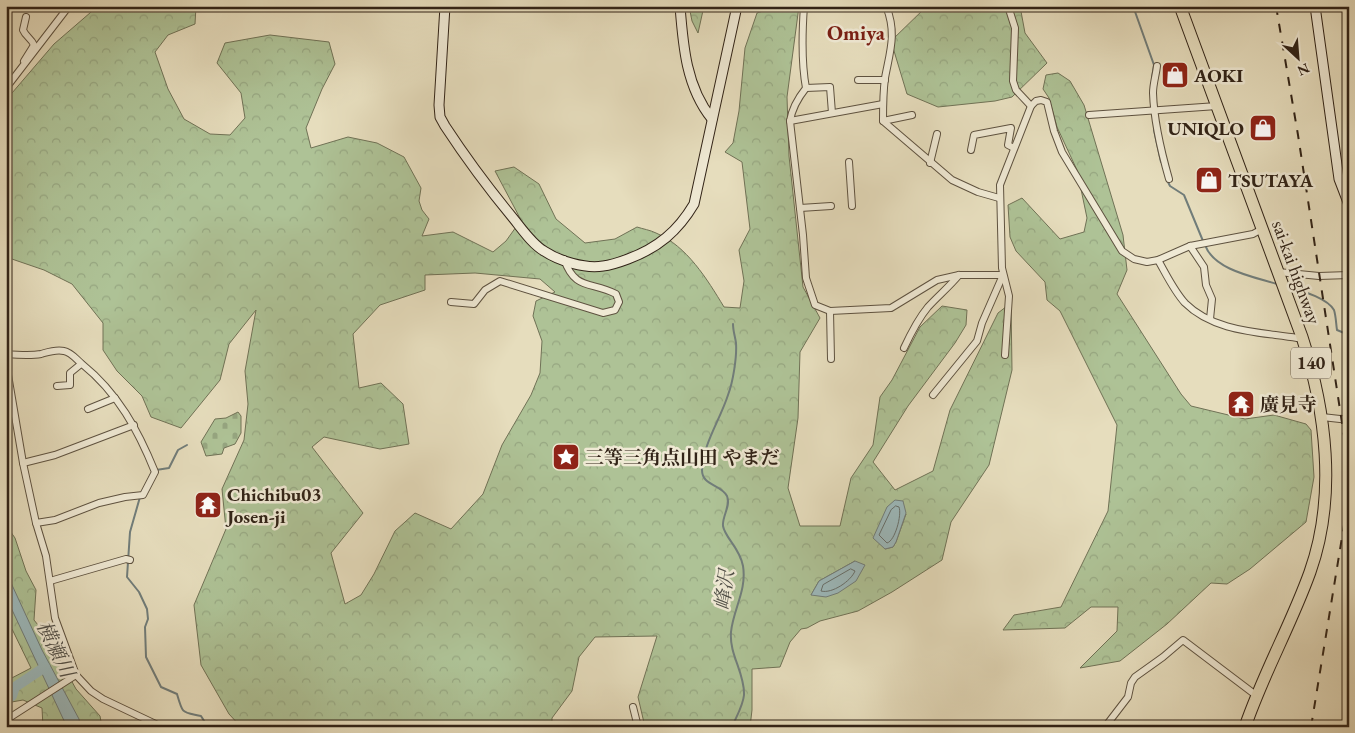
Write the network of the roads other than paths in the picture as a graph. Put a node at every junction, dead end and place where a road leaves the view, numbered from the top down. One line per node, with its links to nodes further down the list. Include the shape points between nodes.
1 (69, 6): 11 (street)
2 (445, 6): 40 (street, via 440,117 463,153 522,229 543,250)
3 (680, 6): 24 (street, via 689,76 702,107)
4 (737, 6): 24 (street)
5 (804, 6): 16 (street, via 802,39)
6 (886, 6): 14 (street, via 893,38)
7 (1008, 6): 18 (street, via 1015,28 1013,82)
8 (1180, 6): 19 (highway, sai-kai highway / 140)
9 (1315, 6): 34 (street, via 1339,179)
10 (26, 17): 11 (street, via 23,30 34,45 24,60)
11 (25, 64): 15 (street)
12 (1158, 66): 20 (street, via 1153,92)
13 (858, 80): 14 (street)
14 (885, 80): 17 (street)
15 (6, 88)
16 (806, 88): 21 (street, via 830,87); 25 (street)
17 (883, 104): 21 (street); 26 (street)
18 (1031, 106): 28 (street); 41 (street, via 1036,101 1047,102 1062,152 1122,251 1140,261)
19 (1217, 106): 20 (street); 38 (highway, sai-kai highway / 140)
20 (1154, 110): 23 (street); 32 (street)
21 (832, 113): 25 (street)
22 (912, 115): 26 (street)
23 (1089, 115)
24 (712, 119): 40 (street, via 694,204 672,233 658,245 618,263 601,267)
25 (790, 121): 37 (street)
26 (883, 121): 31 (street)
27 (937, 134): 31 (street)
28 (1014, 148): 29 (street, via 1008,145 1011,128 974,135); 33 (street, via 1000,185)
29 (971, 150)
30 (849, 162): 36 (street)
31 (930, 163): 33 (street, via 952,180)
32 (1169, 179)
33 (999, 198): 45 (street)
34 (1349, 205)
35 (831, 206): 37 (street)
36 (852, 206)
37 (800, 208): 47 (street, via 806,278 815,305)
38 (1262, 229): 39 (street, via 1253,234); 42 (highway, sai-kai highway / 140)
39 (1190, 246): 41 (street); 48 (street, via 1204,267 1212,299)
40 (564, 260): 46 (street, via 568,272 577,281 616,294 619,302 615,310 603,312 500,282 485,290 474,304)
41 (1158, 260): 48 (street, via 1185,303)
42 (1278, 272): 43 (street, via 1319,276); 49 (highway, sai-kai highway / 140)
43 (1349, 274)
44 (959, 275): 45 (street); 47 (street, via 937,280 891,308); 50 (street, via 924,312)
45 (1003, 275): 52 (street, via 1009,296); 57 (street, via 977,341)
46 (450, 302)
47 (830, 311): 53 (street)
48 (1210, 320): 49 (street, via 1225,327 1297,338)
49 (1302, 336): 60 (highway, sai-kai highway / 140)
50 (904, 348)
51 (6, 354): 55 (street, via 66,351)
52 (1005, 355)
53 (831, 359)
54 (6, 363): 63 (street)
55 (82, 364): 56 (street, via 70,373 70,385); 58 (street)
56 (57, 386)
57 (933, 395)
58 (115, 398): 59 (street); 62 (street)
59 (88, 409)
60 (1322, 417): 61 (street); 68 (highway, sai-kai highway / 140, via 1326,473 1319,541 1309,573)
61 (1349, 420)
62 (134, 425): 63 (street, via 55,455); 64 (street, via 155,472 143,495 99,503 54,520)
63 (22, 463): 64 (street)
64 (36, 523): 66 (street)
65 (130, 560): 66 (street)
66 (50, 581): 67 (street, via 55,618)
67 (74, 676): 70 (street); 71 (street, via 103,699)
68 (1257, 696): 73 (street, via 1182,640 1130,682 1128,697); 74 (highway, sai-kai highway / 140)
69 (633, 707): 72 (street)
70 (6, 720)
71 (162, 727)
72 (638, 727)
73 (1105, 727)
74 (1245, 727)

